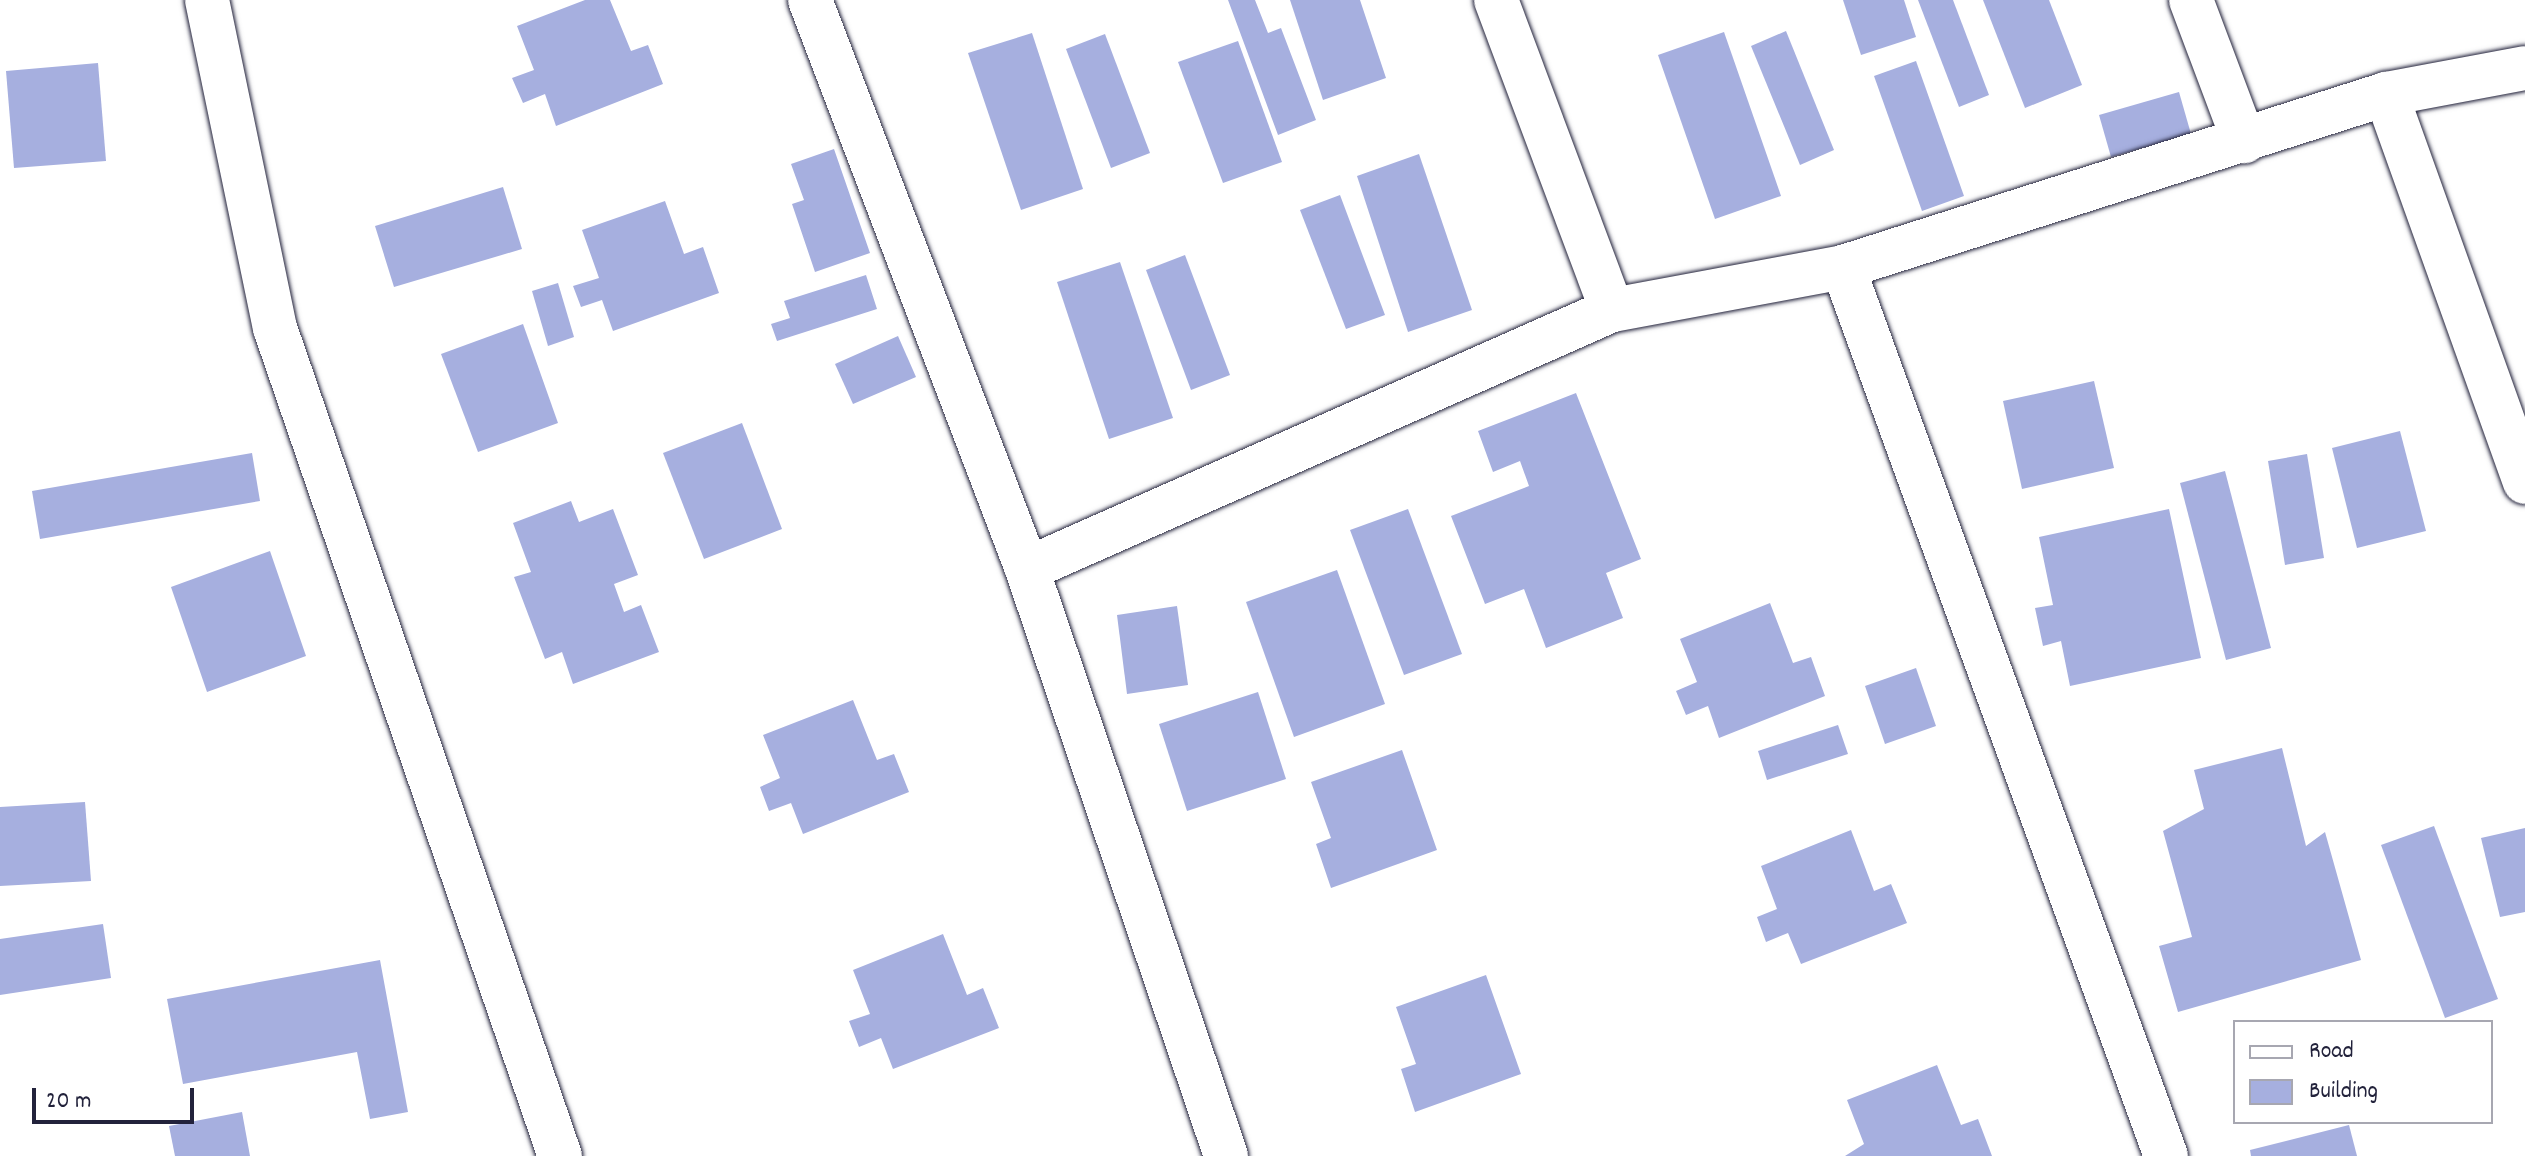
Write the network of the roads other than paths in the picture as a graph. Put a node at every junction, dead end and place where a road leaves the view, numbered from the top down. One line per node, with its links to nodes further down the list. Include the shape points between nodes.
1 (207, 0): 12 (street, via 275,328)
2 (810, 0): 11 (street)
3 (1496, 0): 9 (street)
4 (2191, 0): 7 (street)
5 (2525, 68): 6 (street)
6 (2386, 94): 7 (street); 10 (street)
7 (2244, 141): 8 (street)
8 (1843, 267): 9 (street); 14 (street)
9 (1612, 310): 11 (street)
10 (2525, 482)
11 (1027, 569): 13 (street)
12 (560, 1156)
13 (1226, 1156)
14 (2166, 1156)

